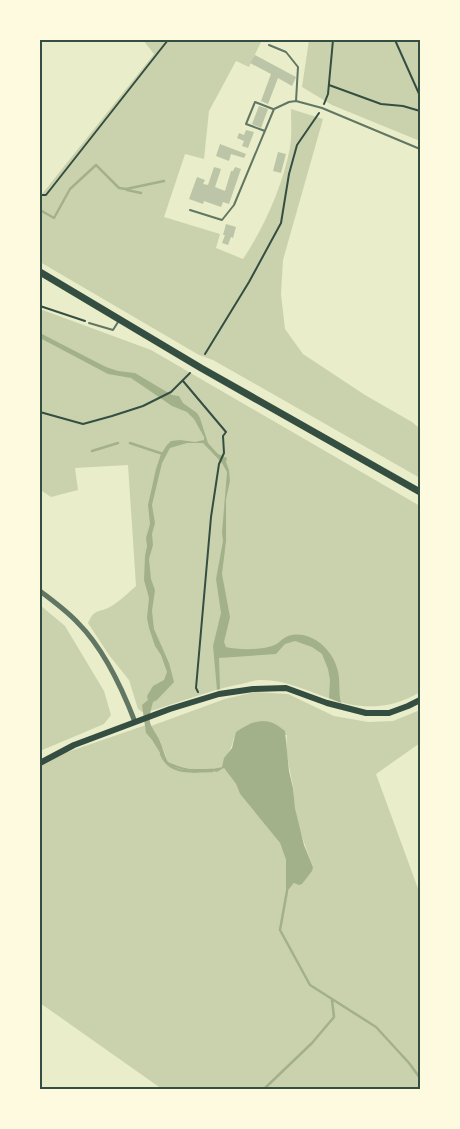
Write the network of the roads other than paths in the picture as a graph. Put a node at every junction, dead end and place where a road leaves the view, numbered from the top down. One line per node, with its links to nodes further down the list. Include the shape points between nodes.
1 (269, 45): 2 (lane, via 286,52 298,67)
2 (296, 101): 3 (lane); 5 (lane, via 322,108)
3 (274, 109): 4 (lane); 4 (lane, via 255,102 246,124)
4 (265, 132): 6 (lane, via 234,205 222,220)
5 (420, 149)
6 (190, 210)
7 (40, 272): 8 (highway)
8 (120, 319): 9 (lane, via 113,330); 10 (highway)
9 (89, 323)
10 (420, 492)
11 (40, 591): 13 (street, via 79,624 99,650)
12 (420, 700): 13 (main road, via 388,713 366,713 286,688 253,689 219,694)
13 (137, 722): 14 (main road, via 74,745)
14 (40, 763)

